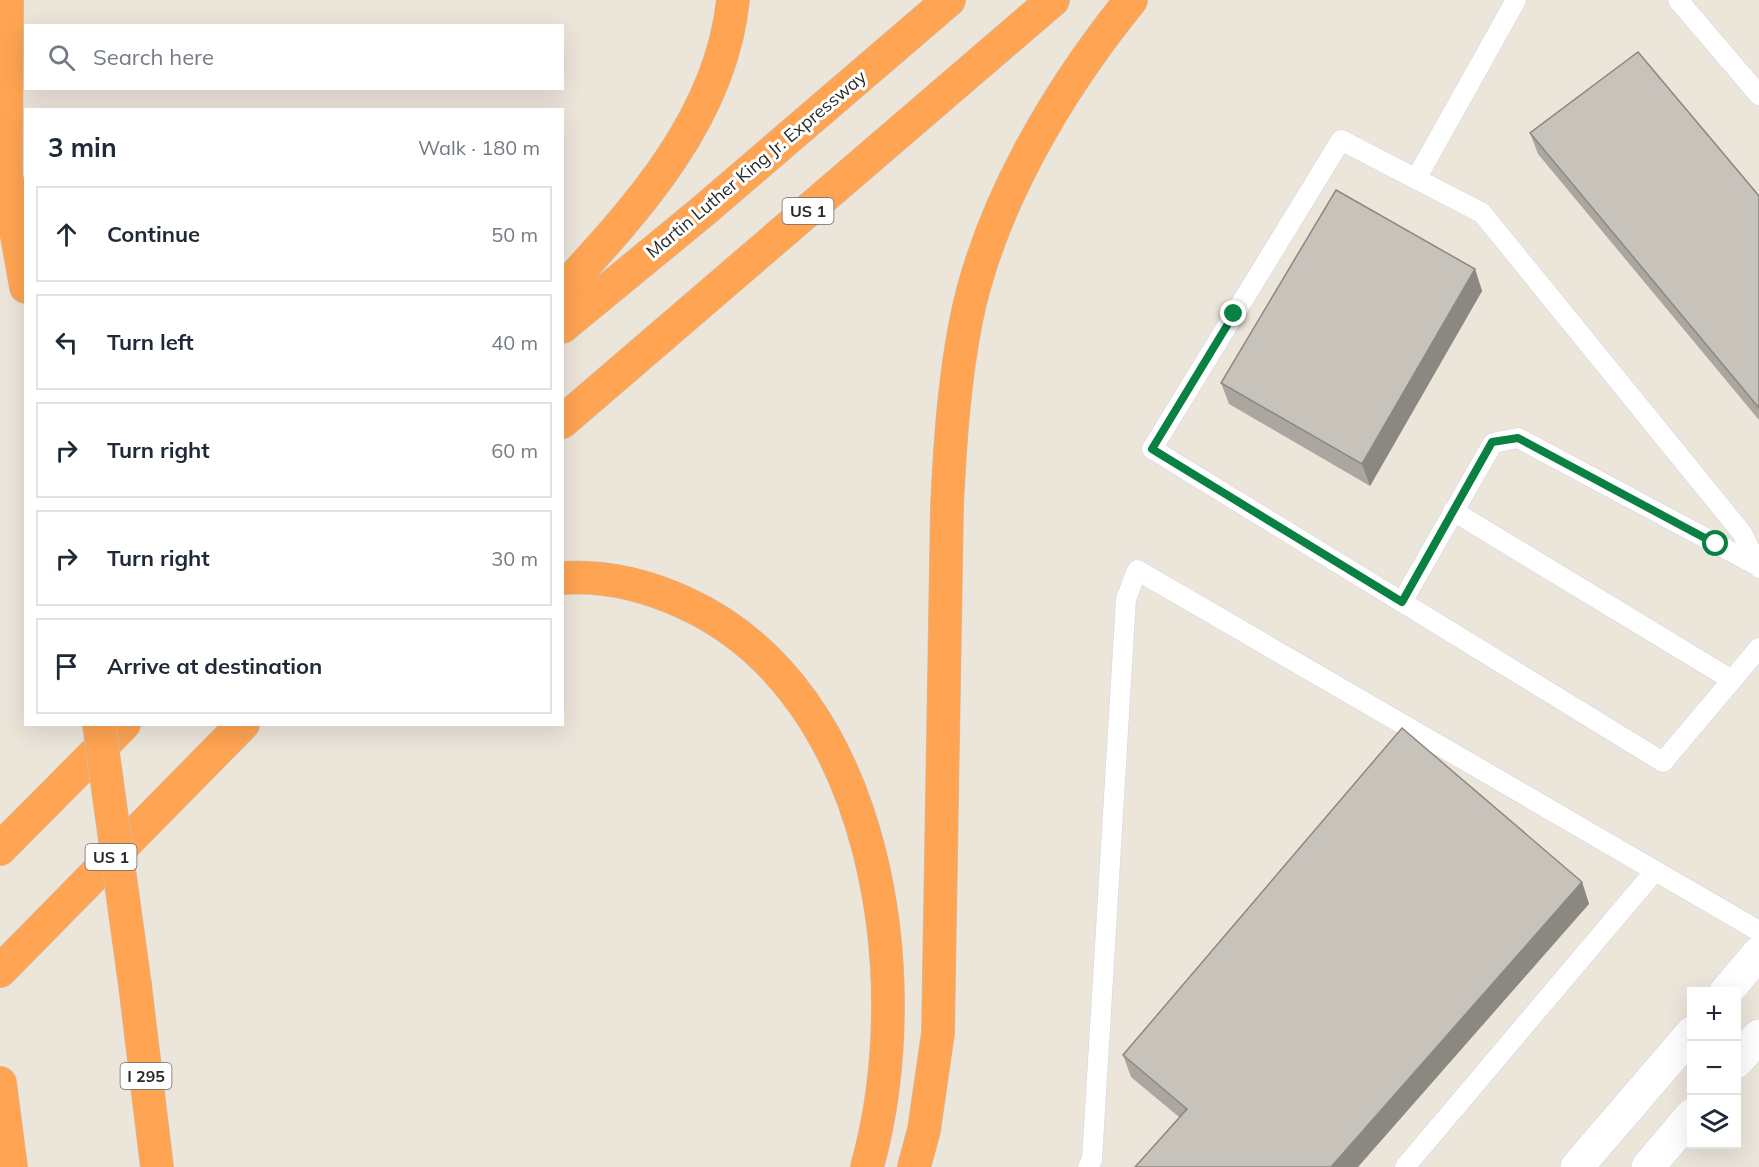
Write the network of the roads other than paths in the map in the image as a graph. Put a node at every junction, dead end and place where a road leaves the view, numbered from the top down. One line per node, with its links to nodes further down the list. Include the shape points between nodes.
1 (7, 0): 9 (highway)
2 (733, 0): 12 (highway, via 709,87 671,160 611,237)
3 (949, 0): 13 (highway, Martin Luther King Jr. Expressway)
4 (1053, 0): 14 (highway, US 1)
5 (1131, 0): 42 (highway, via 1079,69 1020,169 966,319 950,435 947,506 938,1033 924,1130)
6 (1516, 0): 10 (lane)
7 (1678, 0): 8 (lane)
8 (1759, 94)
9 (3, 159): 11 (highway)
10 (1416, 179): 16 (lane, via 1482,213 1742,533); 18 (lane, via 1341,140 1152,449)
11 (24, 276)
12 (564, 288)
13 (564, 325)
14 (564, 420)
15 (1453, 512): 16 (lane, via 1492,442 1518,438); 18 (lane); 20 (lane)
16 (1757, 566)
17 (564, 578): 41 (highway, via 609,579 645,586 702,611 758,651 780,674 822,734 864,835 885,933 890,985 886,1077)
18 (1402, 602): 20 (lane, via 1663,762)
19 (1759, 648): 20 (lane)
20 (1732, 680)
21 (99, 726): 34 (highway, I 295, bridge)
22 (122, 726): 25 (highway)
23 (249, 726): 24 (highway)
24 (233, 735): 29 (highway, US 1)
25 (0, 849)
26 (1655, 871): 27 (lane); 43 (lane, via 1137,570 1126,599 1092,1160); 44 (lane)
27 (1759, 931)
28 (1759, 953): 30 (street)
29 (0, 971)
30 (1730, 987)
31 (1759, 1036): 33 (street)
32 (1687, 1039): 45 (street)
33 (1741, 1057)
34 (147, 1082): 39 (highway, I 295); 40 (highway)
35 (0, 1083): 36 (highway)
36 (1, 1088): 38 (highway)
37 (1687, 1121): 46 (street)
38 (10, 1167)
39 (157, 1167)
40 (169, 1167)
41 (867, 1167)
42 (914, 1167)
43 (1088, 1167)
44 (1405, 1167)
45 (1577, 1167)
46 (1648, 1167)

